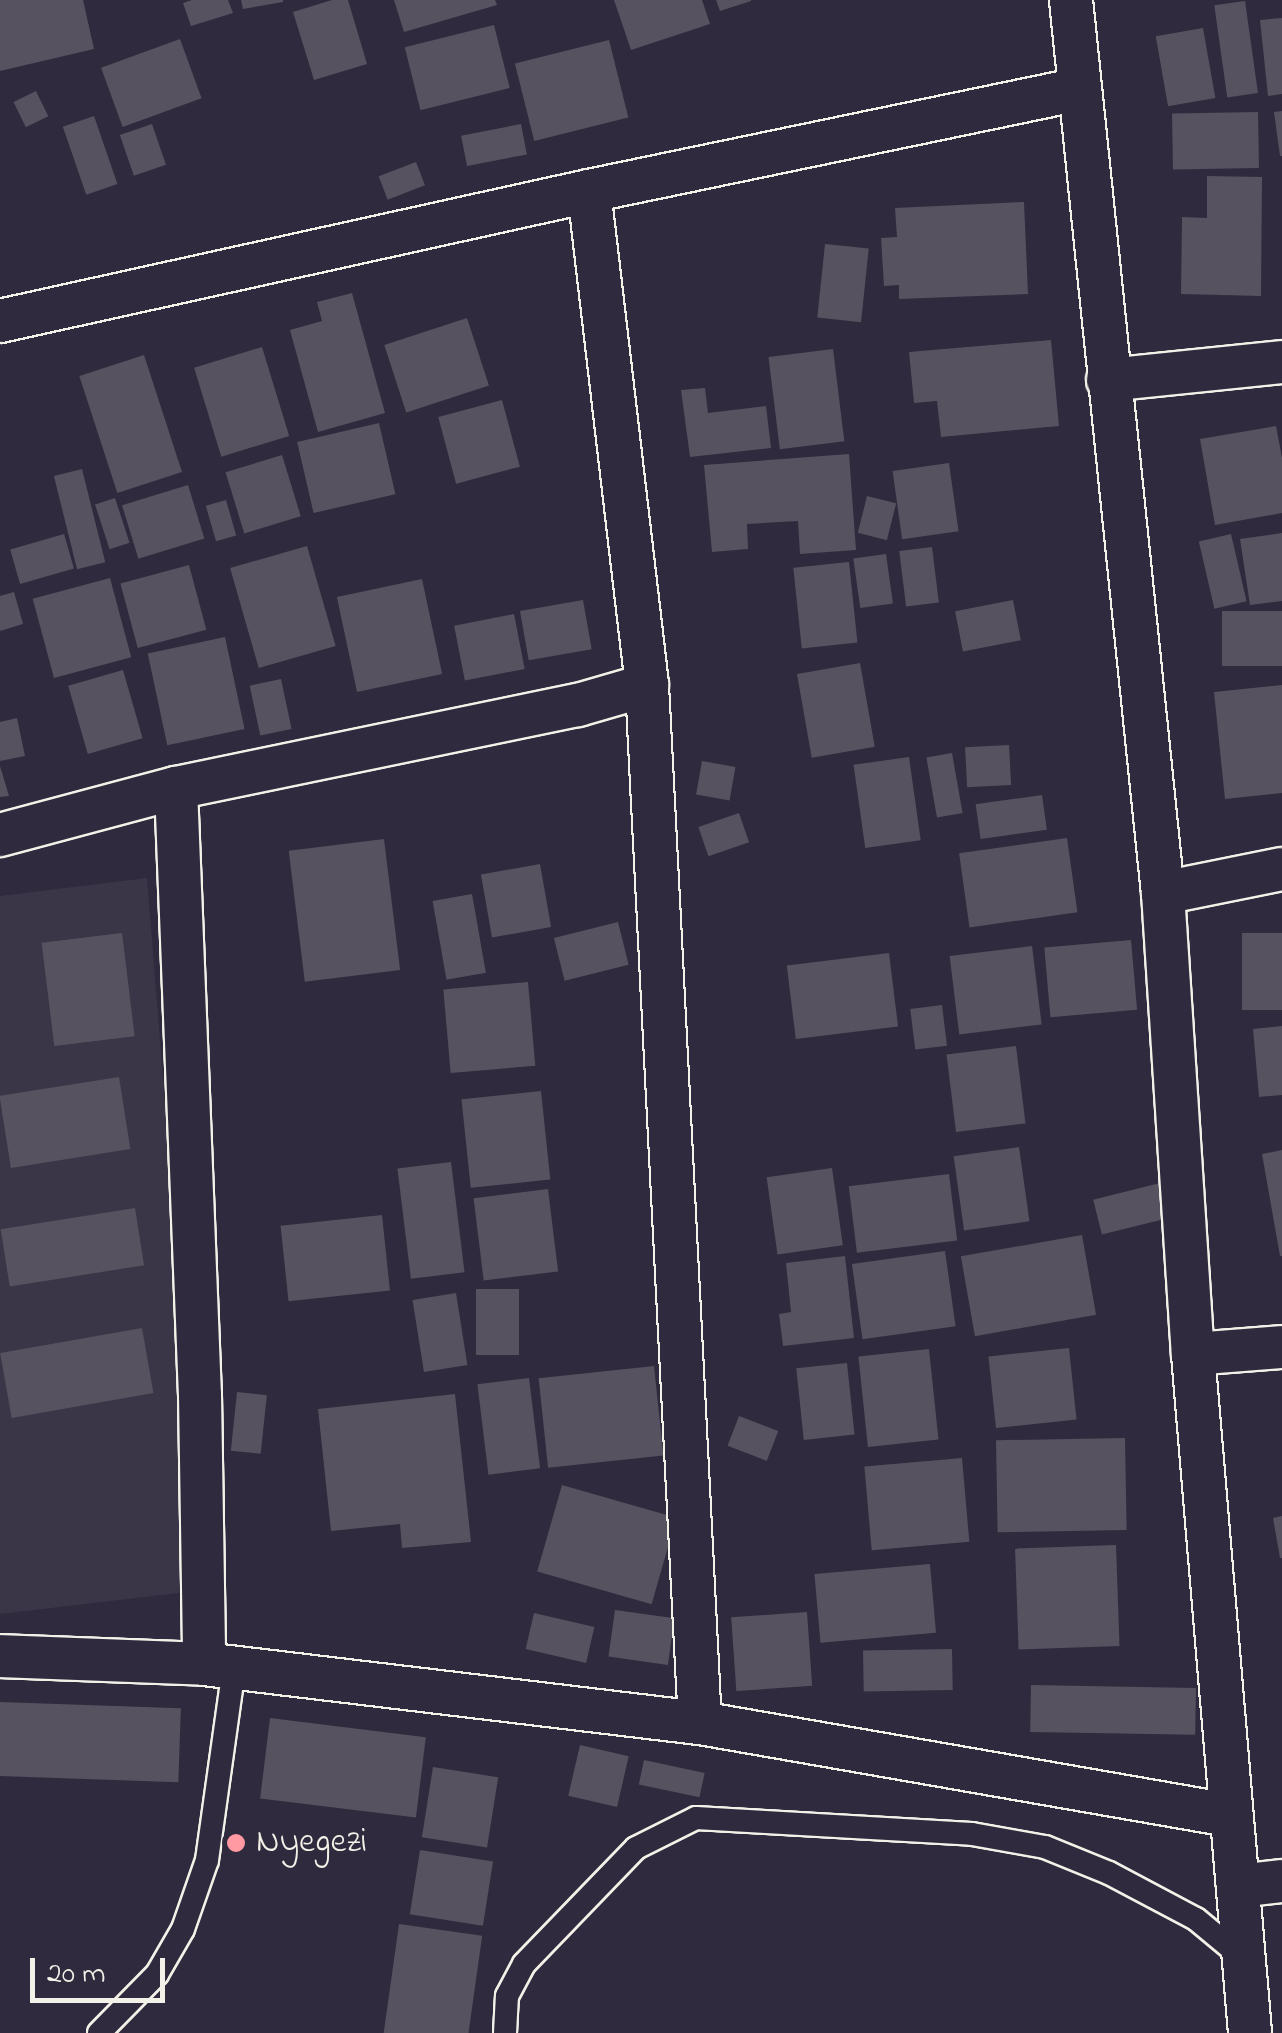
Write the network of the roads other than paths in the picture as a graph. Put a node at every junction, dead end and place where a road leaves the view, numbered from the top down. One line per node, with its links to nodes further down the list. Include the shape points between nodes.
1 (1071, 0): 2 (street)
2 (1080, 89): 3 (street); 6 (street)
3 (589, 191): 4 (street); 7 (street)
4 (0, 321)
5 (1282, 362): 6 (street)
6 (1108, 380): 11 (street)
7 (647, 685): 8 (street); 16 (street)
8 (176, 788): 9 (street); 15 (street, via 200,1395)
9 (0, 836)
10 (1282, 869): 11 (street)
11 (1163, 893): 13 (street)
12 (1282, 1347): 13 (street)
13 (1193, 1354): 17 (street)
14 (0, 1656): 15 (street)
15 (219, 1665): 16 (street); 21 (lane, via 207,1860 183,1930 157,1974)
16 (700, 1722): 17 (street)
17 (1229, 1815): 19 (street)
18 (1282, 1881): 19 (street)
19 (1238, 1886): 20 (street)
20 (1244, 1958): 22 (lane, via 1196,1919 1045,1847 972,1834 696,1818 636,1848 524,1964 507,1996); 23 (street)
21 (99, 2033)
22 (505, 2033)
23 (1250, 2033)

